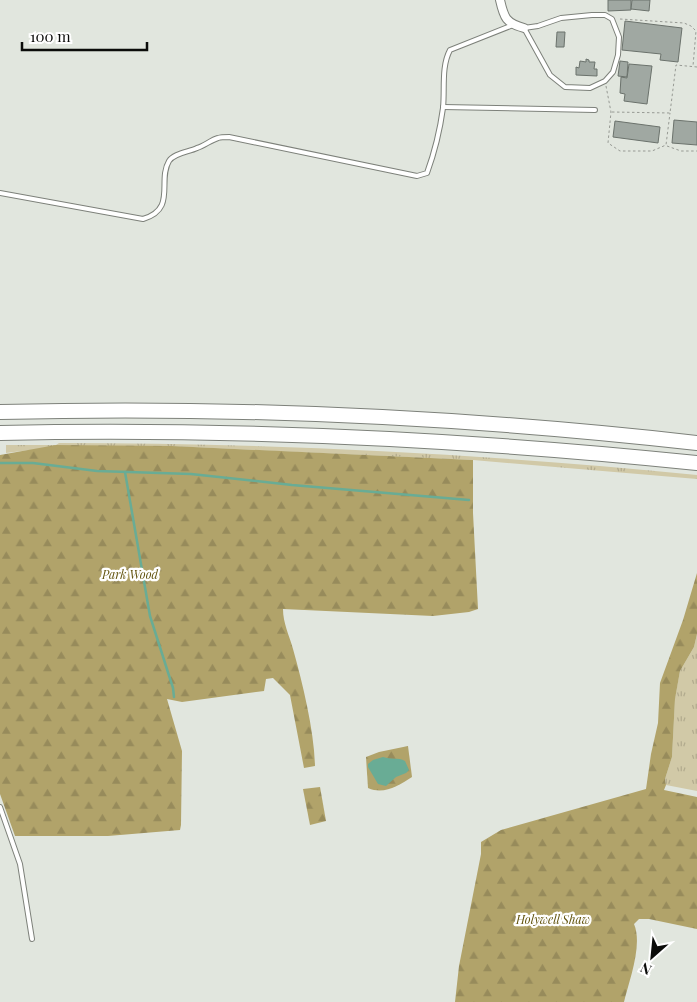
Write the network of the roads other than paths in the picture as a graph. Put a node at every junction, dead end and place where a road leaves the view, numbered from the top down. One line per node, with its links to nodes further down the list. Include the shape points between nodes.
1 (500, 0): 2 (street, via 505,18)
2 (513, 25): 3 (street); 4 (lane, via 450,50 445,64)
3 (524, 28): 3 (lane, via 561,18 605,15 612,19 619,37 613,72 605,81 590,88 565,86 550,75)
4 (442, 108): 5 (lane); 6 (lane, via 435,151 427,173 417,176 229,137 218,138 172,157 168,163 161,206 152,216 143,219)
5 (595, 110)
6 (0, 193)
7 (0, 412): 9 (highway, via 182,411 363,417 544,428)
8 (0, 433): 10 (highway, via 203,432 370,438 538,448)
9 (697, 443)
10 (697, 463)
11 (0, 807): 12 (lane, via 20,864)
12 (32, 939)

